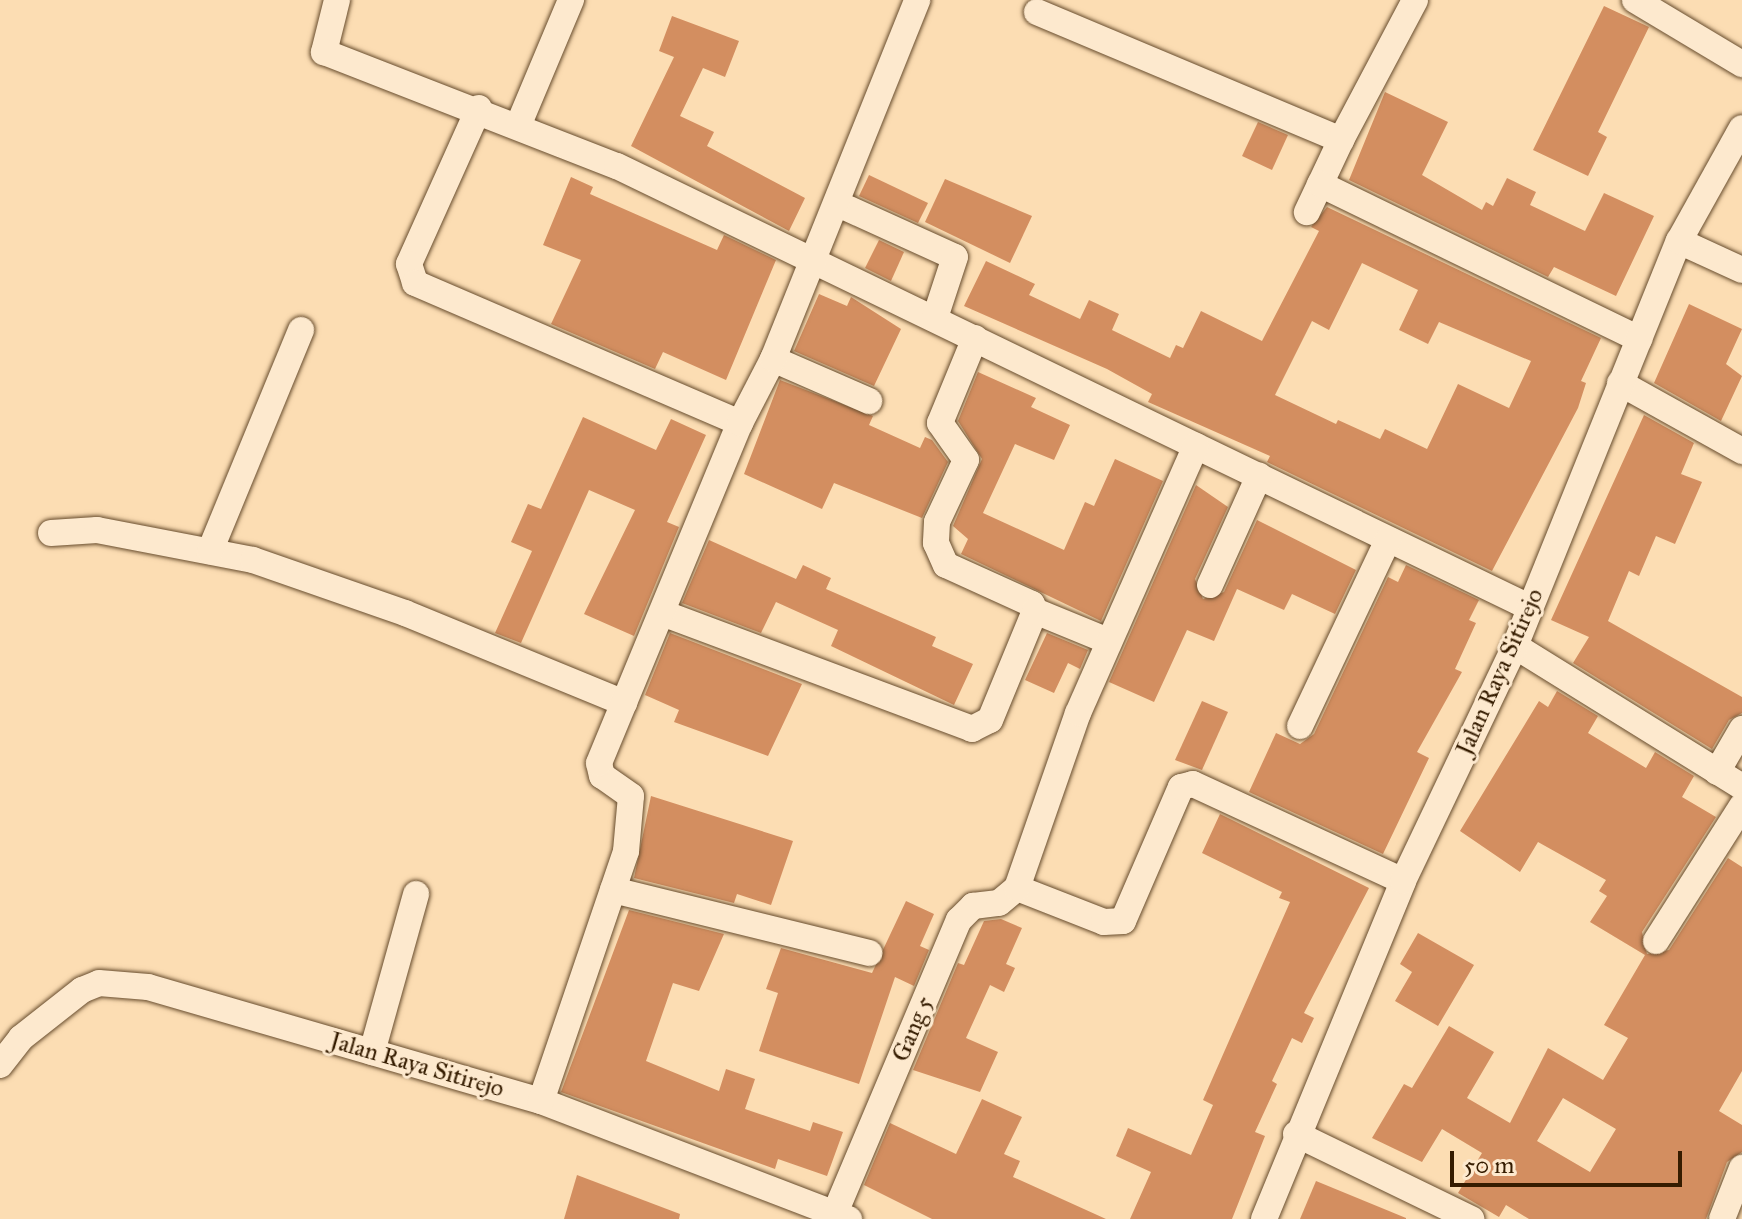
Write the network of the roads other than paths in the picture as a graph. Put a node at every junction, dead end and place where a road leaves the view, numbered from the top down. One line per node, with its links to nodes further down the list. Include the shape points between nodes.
1 (337, 0): 8 (street, via 324,52)
2 (571, 0): 9 (street)
3 (917, 0): 13 (street)
4 (1415, 0): 11 (street)
5 (1635, 0): 7 (street)
6 (1037, 12): 11 (street)
7 (1742, 64)
8 (479, 108): 9 (street); 25 (street, via 409,264 415,283)
9 (518, 126): 16 (street)
10 (1742, 128): 15 (street, Jalan Raya Sitirejo)
11 (1341, 140): 12 (street)
12 (1320, 184): 14 (street); 21 (street)
13 (838, 204): 16 (street); 18 (street, via 957,261)
14 (1307, 212)
15 (1679, 241): 17 (street); 21 (street, Jalan Raya Sitirejo)
16 (814, 257): 18 (street); 22 (street)
17 (1742, 270)
18 (935, 318): 20 (street)
19 (301, 330): 31 (street)
20 (975, 338): 26 (street); 34 (street, via 940,423 966,460 937,522 936,543 946,565 1032,604)
21 (1639, 339): 23 (street, Jalan Raya Sitirejo)
22 (773, 359): 24 (street); 25 (street)
23 (1620, 383): 27 (street); 33 (street, Jalan Raya Sitirejo)
24 (869, 401)
25 (740, 423): 35 (street)
26 (1196, 446): 28 (street); 36 (street)
27 (1742, 451)
28 (1259, 476): 30 (street); 32 (street)
29 (51, 533): 31 (street, via 97,530)
30 (1388, 540): 33 (street); 39 (street)
31 (210, 551): 38 (street, via 405,613)
32 (1210, 585)
33 (1529, 607): 37 (street, Jalan Raya Sitirejo)
34 (1035, 611): 35 (street, via 990,720 972,729); 36 (street)
35 (665, 614): 38 (street)
36 (1108, 641): 45 (street)
37 (1515, 646): 41 (street); 44 (street, Jalan Raya Sitirejo)
38 (624, 703): 46 (street, via 599,763 602,776 626,790 632,803)
39 (1300, 726)
40 (1742, 729): 41 (street)
41 (1717, 772): 42 (street)
42 (1742, 787)
43 (1742, 806): 48 (street)
44 (1403, 881): 45 (street, via 1193,784 1181,787 1123,921 1104,922); 53 (street, Jalan Raya Sitirejo)
45 (1018, 883): 55 (street, Gang 5, via 999,903 973,906 959,920)
46 (613, 890): 49 (street); 52 (street)
47 (416, 894): 50 (street)
48 (1656, 941)
49 (869, 953)
50 (372, 1052): 51 (street, Jalan Raya Sitirejo, via 170,993 99,983 63,1002); 52 (street, Jalan Raya Sitirejo)
51 (0, 1065)
52 (541, 1101): 55 (street, Jalan Raya Sitirejo)
53 (1296, 1134): 56 (street, Jalan Raya Sitirejo); 57 (street)
54 (1742, 1168): 58 (street)
55 (843, 1217)
56 (1264, 1219)
57 (1471, 1219)
58 (1722, 1219)

